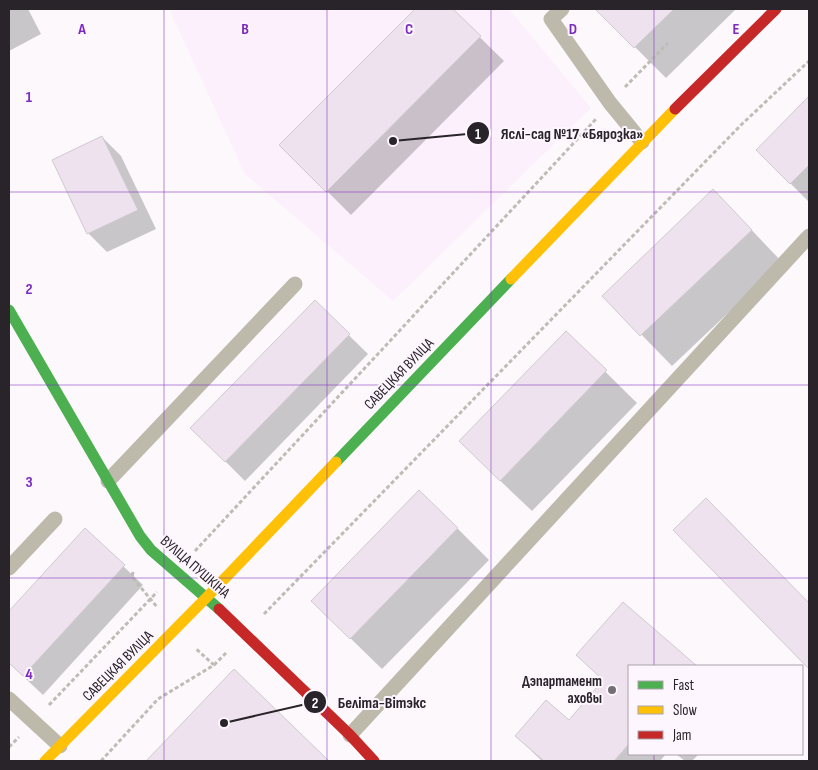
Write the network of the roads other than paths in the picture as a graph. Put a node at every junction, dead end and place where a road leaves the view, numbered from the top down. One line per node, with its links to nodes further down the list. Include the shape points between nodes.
1 (562, 9): 3 (lane, via 551,20)
2 (776, 9): 3 (street, САВЕЦКАЯ ВУЛІЦА)
3 (642, 142): 10 (street, САВЕЦКАЯ ВУЛІЦА)
4 (809, 236): 12 (lane)
5 (296, 284): 7 (lane)
6 (9, 310): 7 (street, ВУЛІЦА ПУШКІНА)
7 (108, 482): 10 (street, ВУЛІЦА ПУШКІНА, via 151,550)
8 (55, 519): 9 (lane)
9 (9, 568)
10 (207, 597): 12 (street, ВУЛІЦА ПУШКІНА); 13 (street, САВЕЦКАЯ ВУЛІЦА)
11 (9, 699): 13 (lane)
12 (350, 735): 15 (street, ВУЛІЦА ПУШКІНА)
13 (60, 746): 14 (street, САВЕЦКАЯ ВУЛІЦА)
14 (45, 761)
15 (374, 761)

